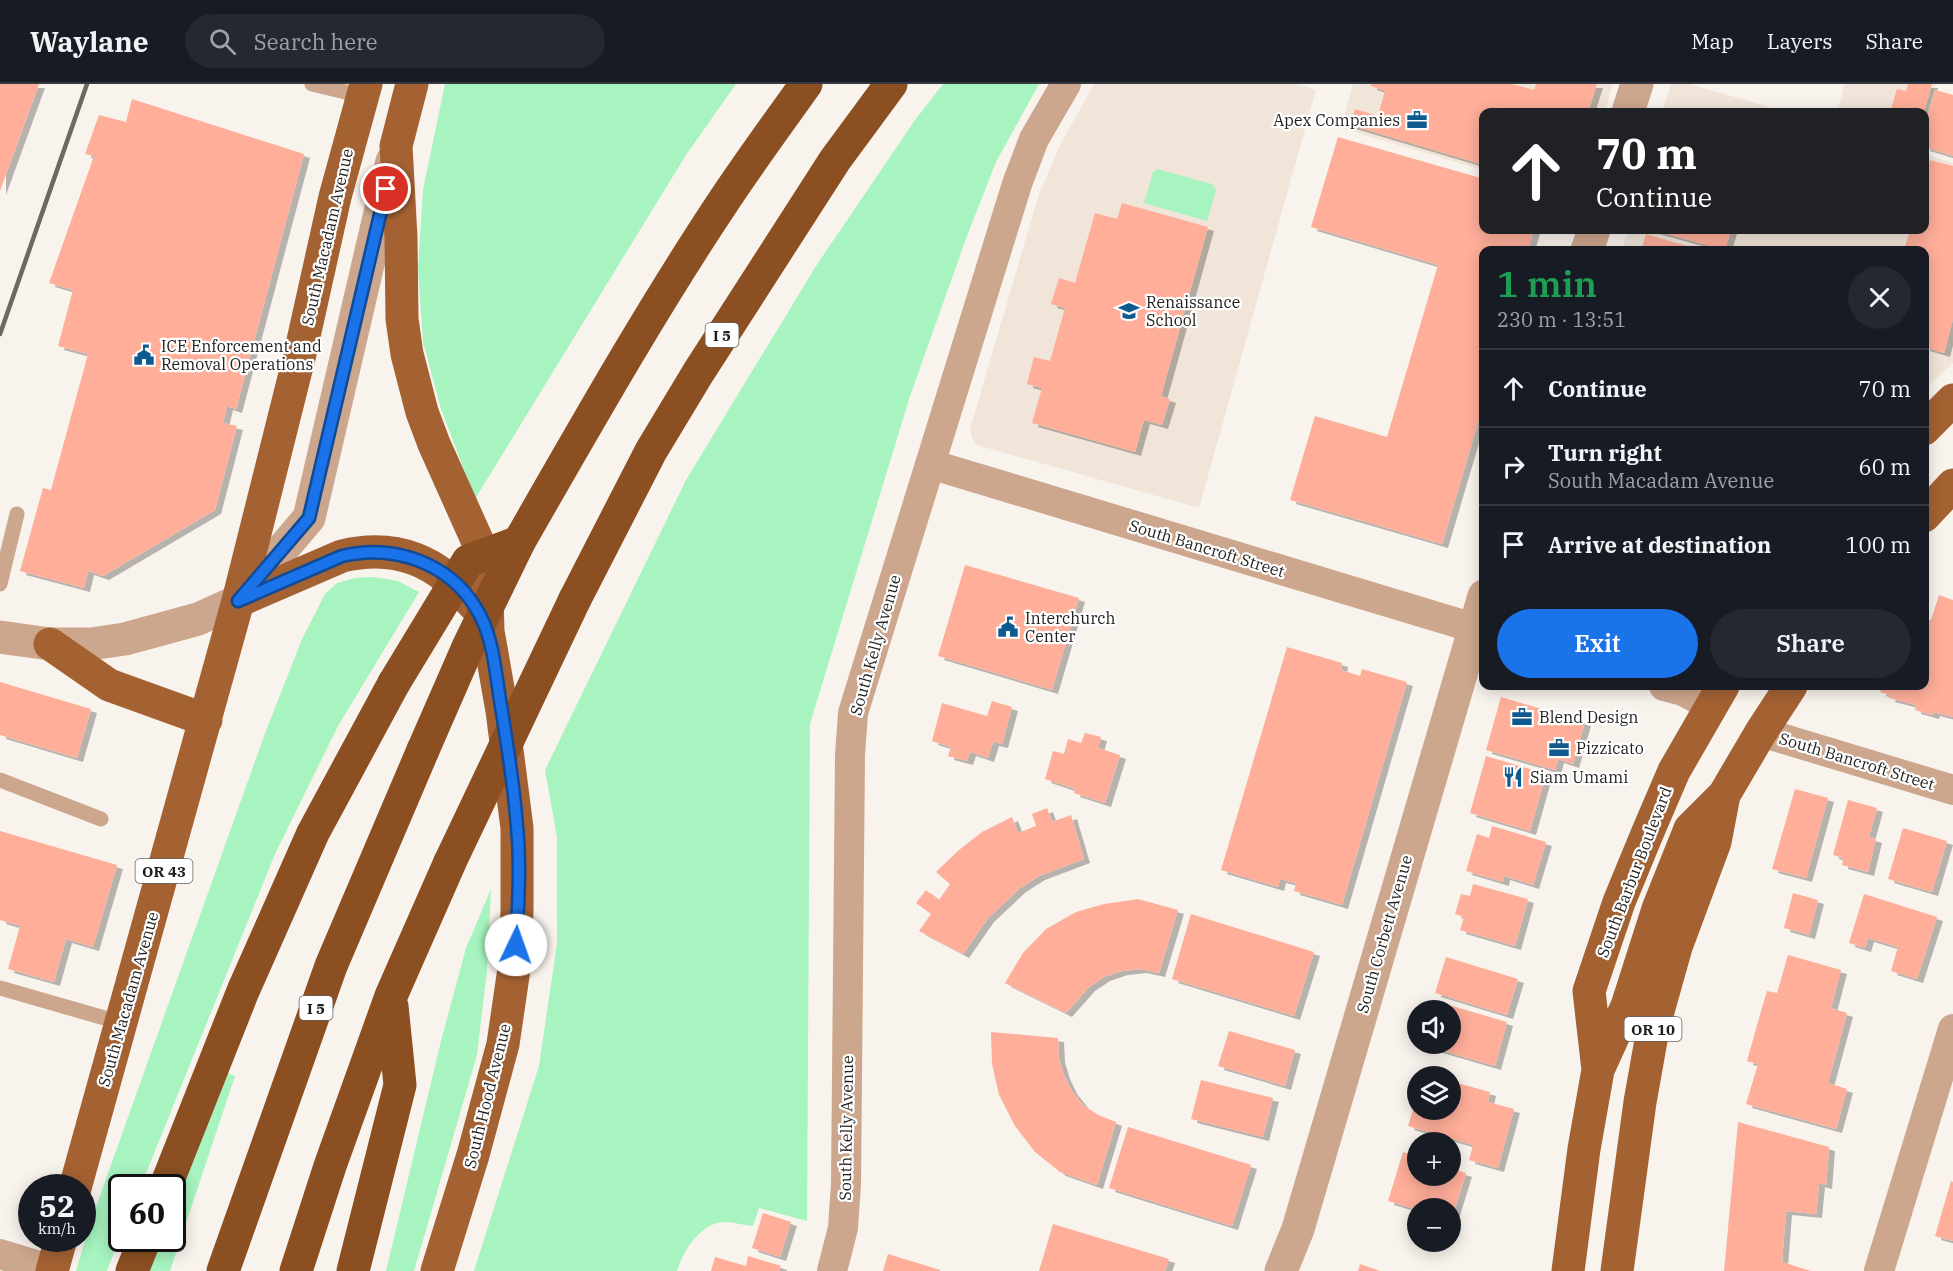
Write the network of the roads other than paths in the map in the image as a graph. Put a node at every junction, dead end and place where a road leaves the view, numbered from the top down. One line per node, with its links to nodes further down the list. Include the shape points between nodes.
1 (312, 84): 7 (lane)
2 (412, 84): 9 (main road, South Macadam Avenue)
3 (806, 84): 16 (highway, I 5, via 677,274)
4 (891, 84): 33 (highway, I 5, bridge, via 835,160 651,451 574,599)
5 (1066, 84): 12 (street, South Kelly Avenue, via 1035,139 1017,184)
6 (1637, 84): 8 (street)
7 (364, 90): 18 (main road, South Macadam Avenue / OR 43)
8 (1629, 108)
9 (396, 146): 18 (street, South Macadam Avenue, via 309,518); 20 (main road, via 402,320 407,354 434,444 486,560)
10 (1953, 400): 11 (main road)
11 (1929, 424)
12 (930, 464): 19 (street, South Bancroft Street); 48 (street, South Kelly Avenue, via 853,713 846,1184 843,1228)
13 (1953, 485): 14 (main road)
14 (1929, 511)
15 (17, 514): 17 (lane)
16 (519, 543): 38 (highway, bridge, via 468,561 394,683 313,833 243,991); 44 (highway, I 5, bridge, via 468,647 331,966)
17 (0, 584)
18 (238, 601): 20 (main road, via 342,556 357,552 399,553 436,568 459,587 476,607); 22 (street, via 198,619 125,639); 26 (main road, South Macadam Avenue / OR 43)
19 (1478, 630): 49 (street, South Corbett Avenue, via 1298,1229)
20 (488, 631): 47 (main road, South Hood Avenue, via 517,828 515,962 503,1044 490,1097)
21 (0, 637): 22 (street)
22 (50, 644): 26 (main road, via 110,685)
23 (1679, 690): 25 (street)
24 (1788, 690): 27 (main road, South Barbur Boulevard / OR 10)
25 (1716, 696): 36 (main road, South Barbur Boulevard, via 1674,771 1619,902 1589,992)
26 (206, 720): 34 (main road, South Macadam Avenue / OR 43)
27 (1761, 732): 29 (street, South Bancroft Street); 30 (main road, South Barbur Boulevard / OR 10)
28 (0, 780): 31 (lane)
29 (1953, 790)
30 (1724, 795): 36 (main road, South Barbur Boulevard, via 1690,828 1658,909 1627,1006); 51 (main road, OR 10, via 1715,842 1676,947 1653,1029)
31 (101, 819)
32 (0, 988): 34 (lane)
33 (391, 996): 45 (highway, I 5); 46 (highway, via 400,1084)
34 (122, 1023): 37 (main road, South Macadam Avenue / OR 43)
35 (1953, 1029): 52 (street)
36 (1598, 1070): 50 (main road, South Barbur Boulevard)
37 (79, 1174)
38 (171, 1174)
39 (58, 1252): 42 (main road)
40 (140, 1252): 43 (highway)
41 (0, 1254): 42 (street)
42 (53, 1270)
43 (132, 1271)
44 (223, 1271)
45 (296, 1271)
46 (353, 1271)
47 (436, 1271)
48 (832, 1271)
49 (1281, 1271)
50 (1568, 1271)
51 (1617, 1271)
52 (1879, 1271)

